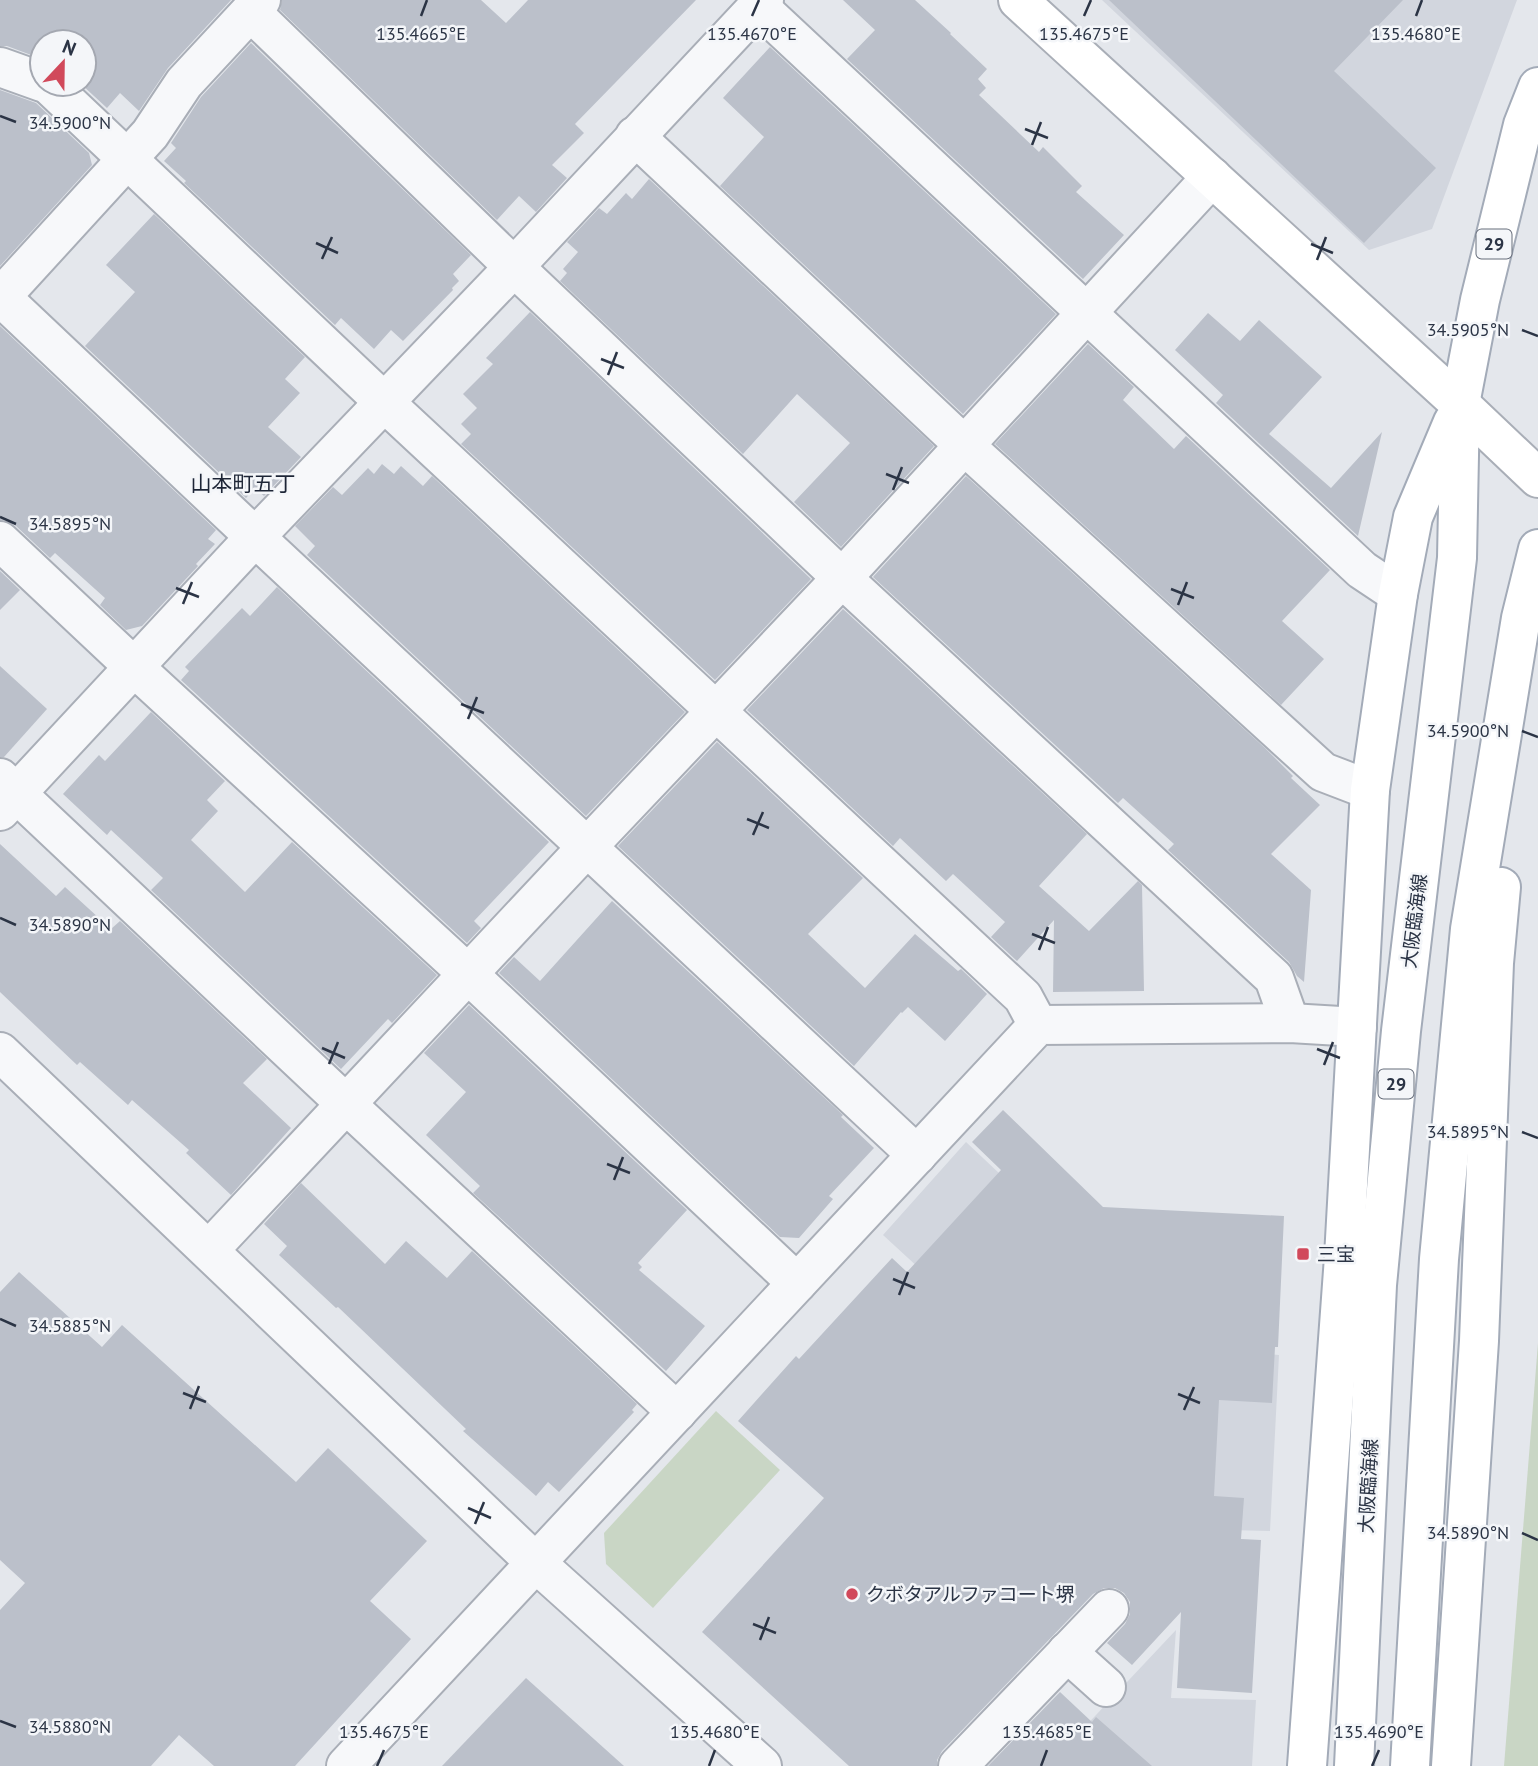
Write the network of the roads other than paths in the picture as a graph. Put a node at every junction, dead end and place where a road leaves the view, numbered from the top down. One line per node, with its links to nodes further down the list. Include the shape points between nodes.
1 (1018, 0): 10 (main road)
2 (761, 3): 8 (street); 13 (street)
3 (256, 6): 9 (street, via 184,83); 11 (street)
4 (0, 67): 5 (street)
5 (28, 77)
6 (1538, 87): 15 (main road, 大阪臨海線 / 29, via 1523,125)
7 (63, 98): 9 (street)
8 (635, 136): 11 (street); 16 (street)
9 (127, 159): 12 (street); 14 (street)
10 (1212, 177): 13 (street); 15 (main road)
11 (514, 267): 14 (street); 21 (street)
12 (1, 298): 18 (street)
13 (1086, 313): 16 (street); 22 (street, via 1362,570)
14 (384, 402): 18 (street); 25 (street)
15 (1460, 404): 17 (main road); 22 (main road, 29, via 1413,517); 47 (main road, 大阪臨海線 / 29, via 1457,558 1401,1031 1377,1285)
16 (965, 446): 21 (street); 26 (street, via 1323,772)
17 (1538, 478)
18 (255, 537): 23 (street); 28 (street)
19 (0, 541): 23 (street)
20 (1538, 550): 24 (main road, via 1521,618)
21 (842, 578): 25 (street); 30 (street, via 1273,978)
22 (1398, 594): 26 (main road, 29)
23 (135, 668): 27 (street); 29 (street)
24 (1508, 703): 48 (main road, via 1470,929 1448,1146); 49 (main road, via 1479,1341)
25 (716, 712): 28 (street); 31 (street, via 1023,997)
26 (1370, 790): 32 (main road, 29)
27 (5, 794): 34 (street)
28 (587, 847): 29 (street); 35 (street)
29 (468, 974): 34 (street); 37 (street)
30 (1290, 1023): 31 (street); 32 (street)
31 (1038, 1025): 35 (street)
32 (1357, 1027): 46 (main road, 29)
33 (0, 1052): 36 (street)
34 (346, 1104): 36 (street); 38 (street)
35 (917, 1155): 37 (street)
36 (209, 1250): 39 (street)
37 (797, 1283): 38 (street)
38 (677, 1412): 39 (street)
39 (536, 1563): 43 (street); 44 (street)
40 (1109, 1609): 41 (street)
41 (1068, 1652): 42 (street); 45 (street)
42 (1106, 1687)
43 (346, 1766)
44 (762, 1766)
45 (958, 1766)
46 (1307, 1766)
47 (1354, 1766)
48 (1410, 1766)
49 (1451, 1766)

